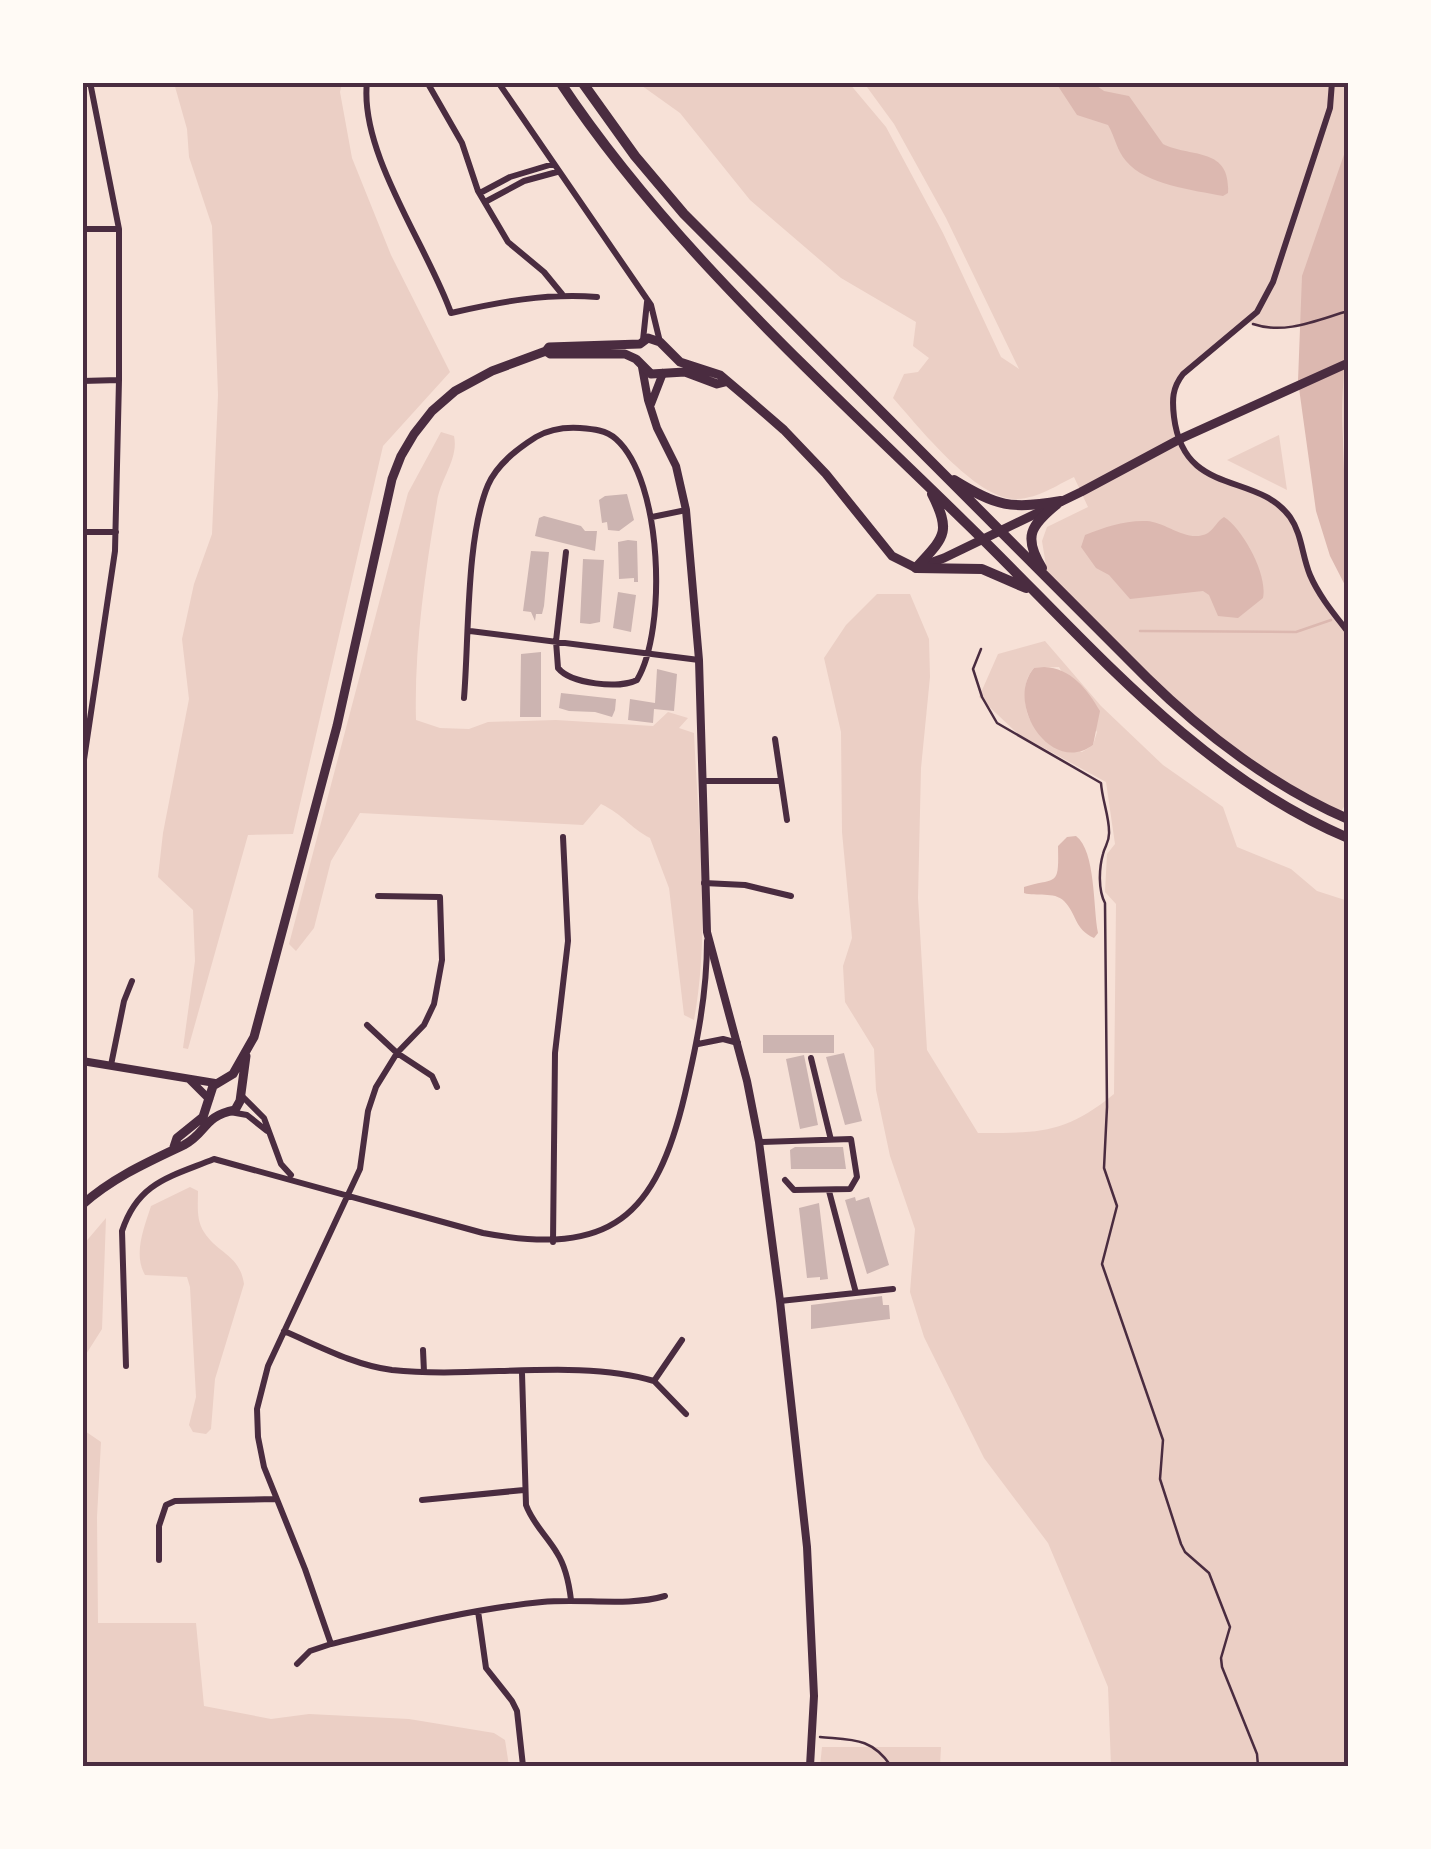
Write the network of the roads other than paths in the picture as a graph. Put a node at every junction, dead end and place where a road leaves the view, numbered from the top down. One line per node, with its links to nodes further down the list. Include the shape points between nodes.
1 (90, 82): 12 (street)
2 (366, 82): 13 (street, via 380,156 450,313)
3 (427, 82): 9 (street, via 462,143)
4 (498, 82): 8 (street)
5 (560, 82): 29 (highway, via 682,238)
6 (582, 82): 28 (highway, via 684,214)
7 (1332, 82): 27 (street, via 1330,108 1273,282 1257,312 1176,384)
8 (555, 168): 9 (street, via 510,177); 10 (street); 15 (street)
9 (480, 194): 10 (street)
10 (485, 202): 13 (street, via 508,242)
11 (82, 229): 12 (street)
12 (119, 229): 24 (street)
13 (562, 294): 14 (street)
14 (596, 296)
15 (647, 302): 16 (street); 17 (street)
16 (642, 342): 17 (main road); 18 (main road, via 566,344); 20 (main road)
17 (660, 342): 19 (main road)
18 (546, 352): 20 (main road, via 615,352); 66 (main road, via 492,370 432,411 392,479 338,726)
19 (670, 354): 22 (main road); 25 (main road)
20 (639, 363): 22 (main road, via 652,374); 26 (street)
21 (1348, 364): 27 (main road)
22 (665, 372): 25 (main road); 26 (street)
23 (82, 380): 24 (street)
24 (119, 380): 34 (street)
25 (726, 382): 38 (main road, via 784,430 892,556)
26 (651, 404): 31 (street)
27 (1180, 439): 30 (main road); 42 (street, via 1204,472 1282,508 1298,532 1316,588)
28 (938, 470): 30 (highway, via 993,503); 35 (highway)
29 (926, 484): 36 (highway); 38 (highway, via 945,529)
30 (1060, 502): 35 (main road); 39 (highway, via 1031,534 1032,552)
31 (686, 510): 32 (street); 45 (street)
32 (652, 517): 41 (street, via 618,440 602,431 562,428 535,438 491,479 475,552); 44 (street)
33 (82, 532): 34 (street)
34 (116, 532): 47 (street)
35 (999, 532): 36 (main road); 39 (highway)
36 (982, 540): 38 (main road); 40 (highway)
37 (566, 552): 43 (street)
38 (916, 568): 40 (highway, via 982,569)
39 (1048, 578): 53 (highway, via 1180,710 1276,780)
40 (1031, 590): 56 (highway, via 1195,747 1265,795)
41 (470, 631): 43 (street); 48 (street)
42 (1348, 632)
43 (556, 641): 44 (street); 44 (street, via 560,671 570,678 628,684 640,676)
44 (647, 653): 45 (street)
45 (699, 660): 51 (street)
46 (82, 684): 47 (street)
47 (96, 684): 50 (street)
48 (464, 698)
49 (775, 739): 52 (street)
50 (82, 774)
51 (702, 781): 52 (street); 57 (street)
52 (781, 781): 54 (street)
53 (1348, 819)
54 (787, 820)
55 (563, 838): 85 (street, via 568,941 555,1053)
56 (1348, 838)
57 (704, 883): 59 (street); 60 (street)
58 (378, 896): 65 (street, via 440,897 442,960 434,1004)
59 (791, 896)
60 (707, 932): 63 (street); 64 (street)
61 (132, 981): 69 (street)
62 (367, 1025): 65 (street)
63 (738, 1042): 64 (street); 78 (street)
64 (697, 1044): 85 (street, via 673,1145 647,1194 614,1223)
65 (397, 1054): 72 (street, via 432,1076); 83 (street, via 376,1087 360,1168)
66 (246, 1056): 71 (main road); 73 (main road)
67 (812, 1058): 77 (street)
68 (82, 1061): 69 (street)
69 (111, 1065): 70 (street)
70 (190, 1080): 71 (street); 74 (street)
71 (224, 1081): 73 (main road, via 238,1084); 74 (main road, via 213,1086)
72 (437, 1087)
73 (240, 1094): 75 (main road, via 238,1107); 76 (street, via 264,1118)
74 (209, 1099): 75 (main road, via 212,1108); 79 (main road, via 203,1116)
75 (226, 1112): 76 (street, via 247,1116); 79 (main road)
76 (268, 1132): 80 (street, via 281,1164)
77 (831, 1140): 78 (street); 82 (street, via 851,1139 856,1182 848,1190)
78 (759, 1142): 88 (street)
79 (174, 1147): 84 (main road)
80 (296, 1179): 83 (street); 92 (street, via 214,1159 143,1192 122,1231)
81 (785, 1180): 82 (street, via 794,1190)
82 (829, 1190): 87 (street)
83 (347, 1196): 85 (street, via 483,1233); 89 (street)
84 (82, 1206)
85 (553, 1242)
86 (892, 1289): 87 (street)
87 (856, 1293): 88 (street)
88 (780, 1302): 107 (street, via 807,1547 814,1668)
89 (284, 1331): 93 (street, via 357,1362); 98 (street, via 257,1409)
90 (682, 1340): 95 (street)
91 (424, 1350): 93 (street)
92 (126, 1366)
93 (424, 1372): 94 (street)
94 (522, 1372): 95 (street, via 609,1372); 97 (street)
95 (654, 1381): 96 (street)
96 (686, 1414)
97 (524, 1490): 99 (street); 102 (street, via 532,1520 558,1554)
98 (275, 1499): 100 (street, via 175,1500 166,1505 159,1526); 104 (street)
99 (422, 1500)
100 (159, 1560)
101 (665, 1596): 102 (street)
102 (571, 1600): 103 (street)
103 (478, 1611): 104 (street); 106 (street, via 490,1677 517,1712)
104 (331, 1644): 105 (street)
105 (297, 1664)
106 (523, 1766)
107 (810, 1766)

